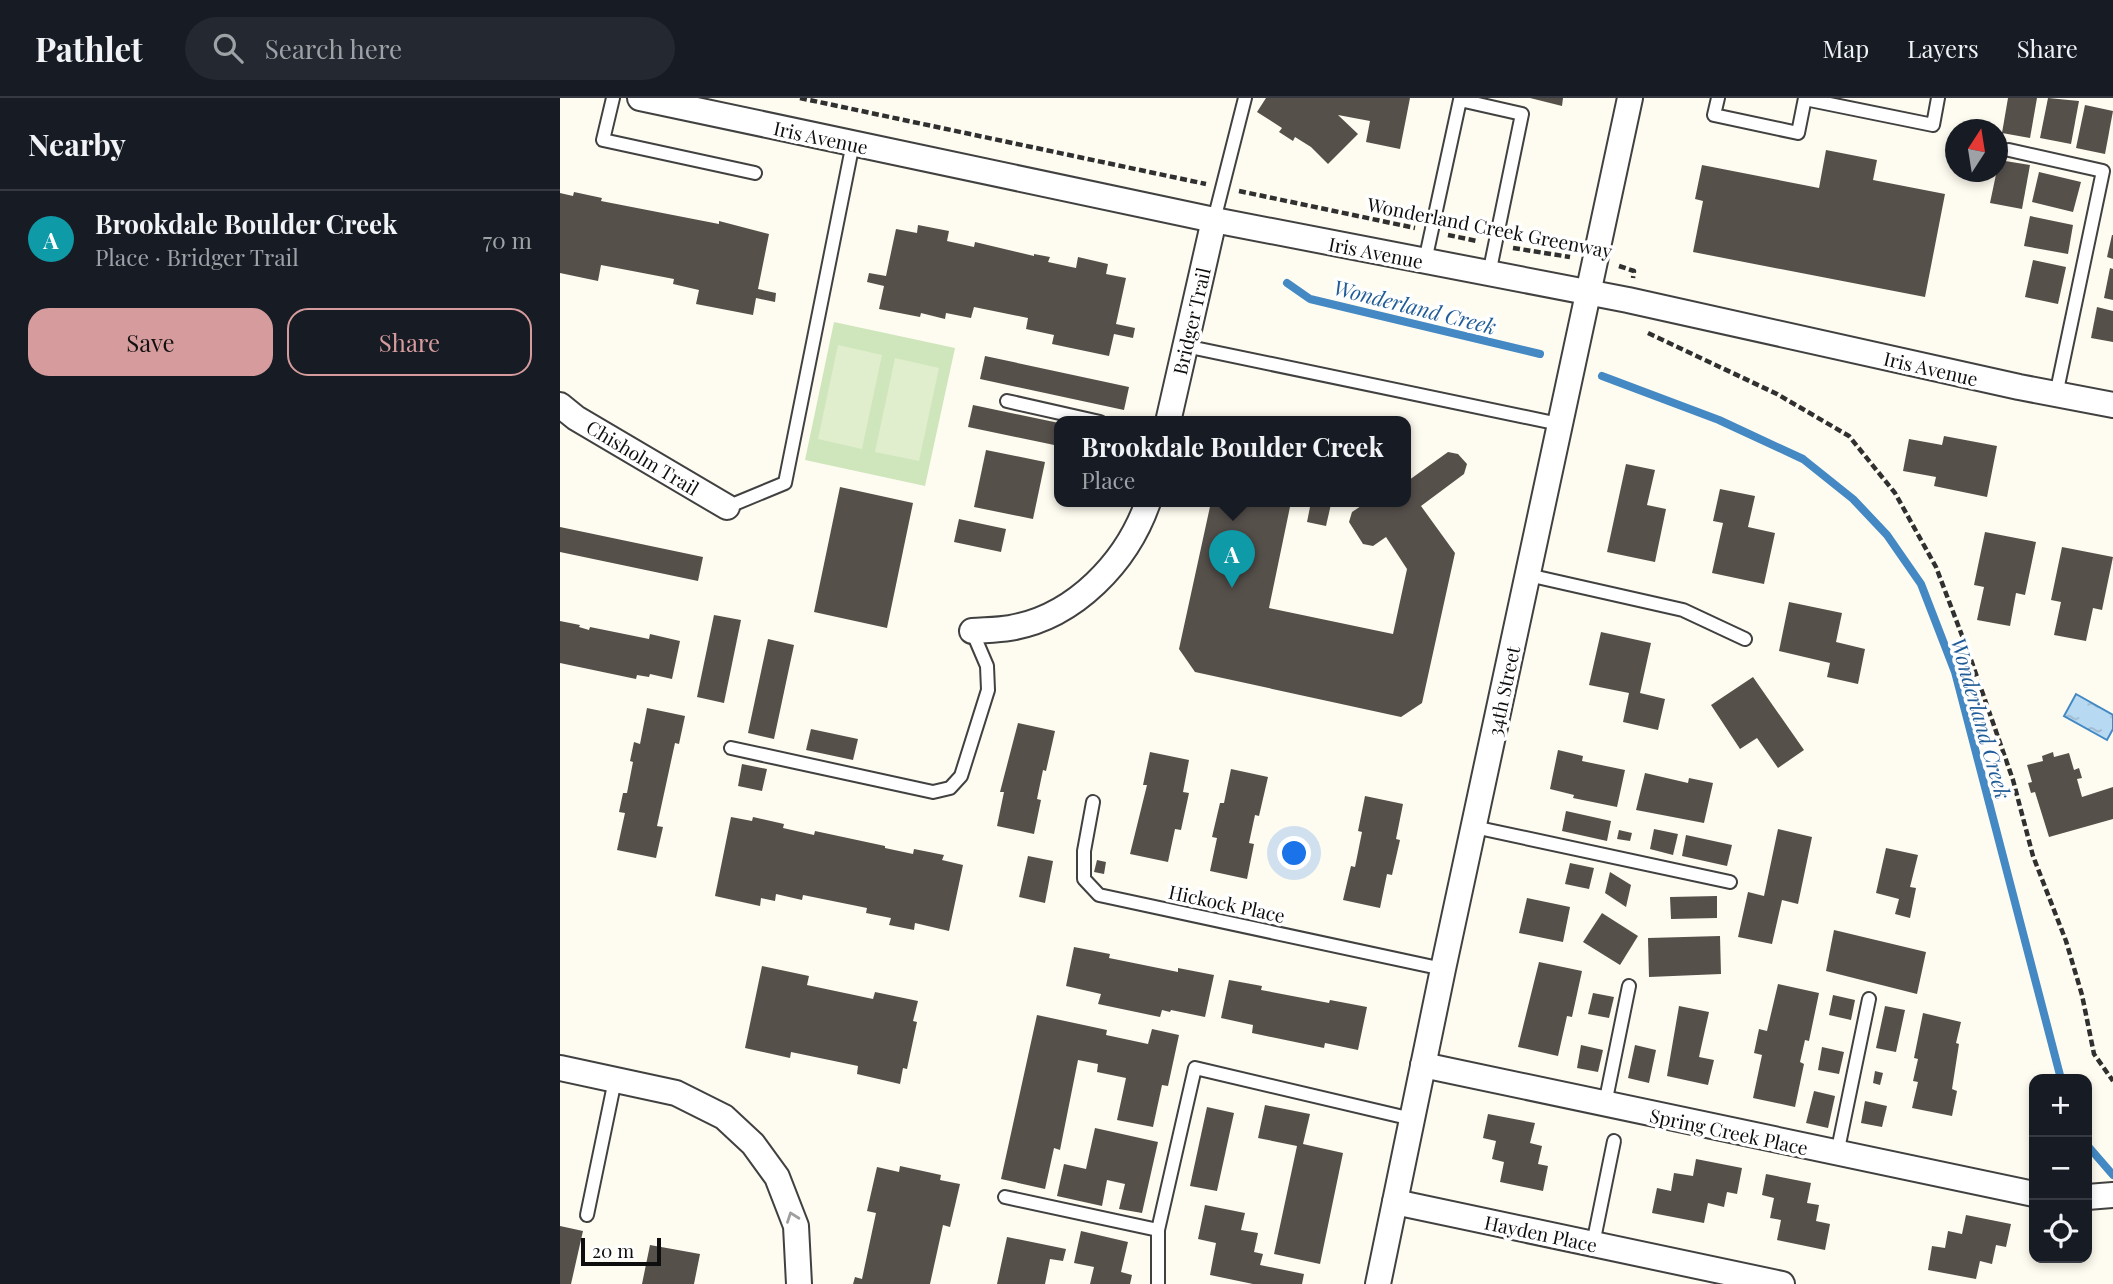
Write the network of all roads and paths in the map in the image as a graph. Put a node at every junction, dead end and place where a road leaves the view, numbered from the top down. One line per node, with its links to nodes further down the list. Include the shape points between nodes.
1 (613, 98): 12 (lane, via 603,140)
2 (640, 98): 10 (street, Iris Avenue)
3 (800, 98): 13 (path, Wonderland Creek Greenway)
4 (1245, 98): 13 (lane)
5 (1630, 98): 17 (street, 34th Street)
6 (1718, 98): 7 (lane, via 1714,116 1798,133)
7 (1805, 98): 9 (lane)
8 (1938, 98): 9 (lane, via 1933,125)
9 (1856, 103)
10 (853, 144): 14 (street, Iris Avenue); 31 (lane, via 785,483)
11 (2009, 150): 24 (lane, via 2103,171)
12 (755, 173)
13 (1221, 187): 14 (lane); 15 (path, Wonderland Creek Greenway)
14 (1214, 220): 18 (street, Iris Avenue); 23 (street, Bridger Trail)
15 (1432, 232): 16 (path, Wonderland Creek Greenway); 16 (lane, via 1460,100 1522,114); 18 (lane)
16 (1496, 245): 17 (path, Wonderland Creek Greenway); 19 (lane)
17 (1595, 259): 20 (street, 34th Street); 21 (path, Wonderland Creek Greenway, via 1634,271)
18 (1425, 261): 19 (street, Iris Avenue)
19 (1489, 274): 20 (street, Iris Avenue)
20 (1588, 293): 21 (street, Iris Avenue); 30 (street, 34th Street)
21 (1628, 300): 24 (street, Iris Avenue)
22 (1642, 332): 46 (path, via 1777,394 1849,436 1895,493 1936,567 1969,654 2013,780 2033,856 2069,952 2094,1054)
23 (1185, 346): 29 (street, Bridger Trail); 30 (lane)
24 (2056, 394): 26 (street, Iris Avenue)
25 (1007, 401): 28 (lane)
26 (2113, 405)
27 (562, 410): 31 (street, Chisholm Trail)
28 (1073, 416)
29 (1169, 416)
30 (1559, 424): 33 (street, 34th Street)
31 (727, 507)
32 (1146, 507): 34 (street, via 1120,556 1082,596 1031,622)
33 (1528, 575): 35 (lane, via 1683,610); 38 (street, 34th Street)
34 (972, 631): 36 (lane, via 987,666 988,690 961,776 950,788 933,792)
35 (1745, 639)
36 (731, 748)
37 (1093, 802): 40 (lane, Hickock Place, via 1084,879 1099,895)
38 (1474, 827): 39 (lane); 40 (street, 34th Street)
39 (1730, 882)
40 (1443, 969): 43 (street, 34th Street)
41 (1629, 986): 47 (lane)
42 (1869, 999): 50 (lane)
43 (1423, 1065): 47 (street, Spring Creek Place); 48 (street, 34th Street)
44 (560, 1068): 45 (street)
45 (615, 1080): 56 (lane); 60 (street, one-way to 45, via 796,1226 777,1177 754,1144 724,1117 676,1093)
46 (2113, 1082)
47 (1605, 1104): 50 (street, Spring Creek Place)
48 (1412, 1119): 55 (street, 34th Street); 57 (lane, via 1195,1069)
49 (1614, 1141): 58 (lane)
50 (1837, 1154): 51 (street, Spring Creek Place)
51 (2029, 1194)
52 (2113, 1195): 54 (street)
53 (1005, 1197): 57 (lane)
54 (2092, 1197)
55 (1395, 1202): 58 (street, Hayden Place); 62 (street, 34th Street)
56 (587, 1215)
57 (1158, 1230): 61 (lane)
58 (1593, 1244): 59 (street, Hayden Place)
59 (1685, 1274): 63 (street, Hayden Place)
60 (799, 1284)
61 (1158, 1284)
62 (1378, 1284)
63 (1782, 1284)

